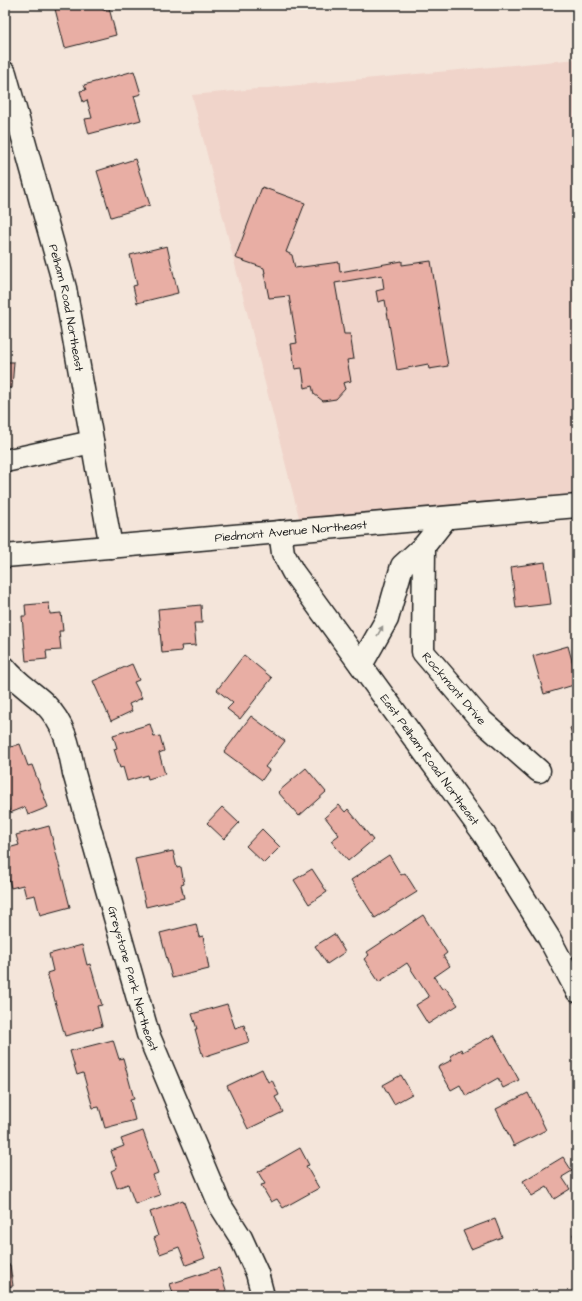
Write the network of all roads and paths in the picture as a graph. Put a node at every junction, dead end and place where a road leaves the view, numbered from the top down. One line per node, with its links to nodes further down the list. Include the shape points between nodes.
1 (5, 73): 2 (street, Pelham Road Northeast, via 65,288)
2 (92, 442): 3 (street); 8 (street, Pelham Road Northeast)
3 (5, 461)
4 (577, 506): 5 (street, Piedmont Avenue Northeast)
5 (446, 518): 6 (street, Piedmont Avenue Northeast); 7 (street)
6 (280, 532): 8 (street, Piedmont Avenue Northeast); 10 (street, East Pelham Road Northeast, via 283,553 293,572)
7 (424, 546): 10 (street, one-way to 7, via 387,619 402,566); 12 (street, Rockmont Drive, via 423,652 482,721)
8 (111, 547): 9 (street, Piedmont Avenue Northeast)
9 (5, 556)
10 (361, 665): 13 (street, East Pelham Road Northeast, via 484,834 549,938)
11 (5, 668): 14 (street, Greystone Park Northeast, via 45,704 63,728 148,1034 220,1205 241,1238 257,1273)
12 (539, 771)
13 (577, 991)
14 (263, 1296)

